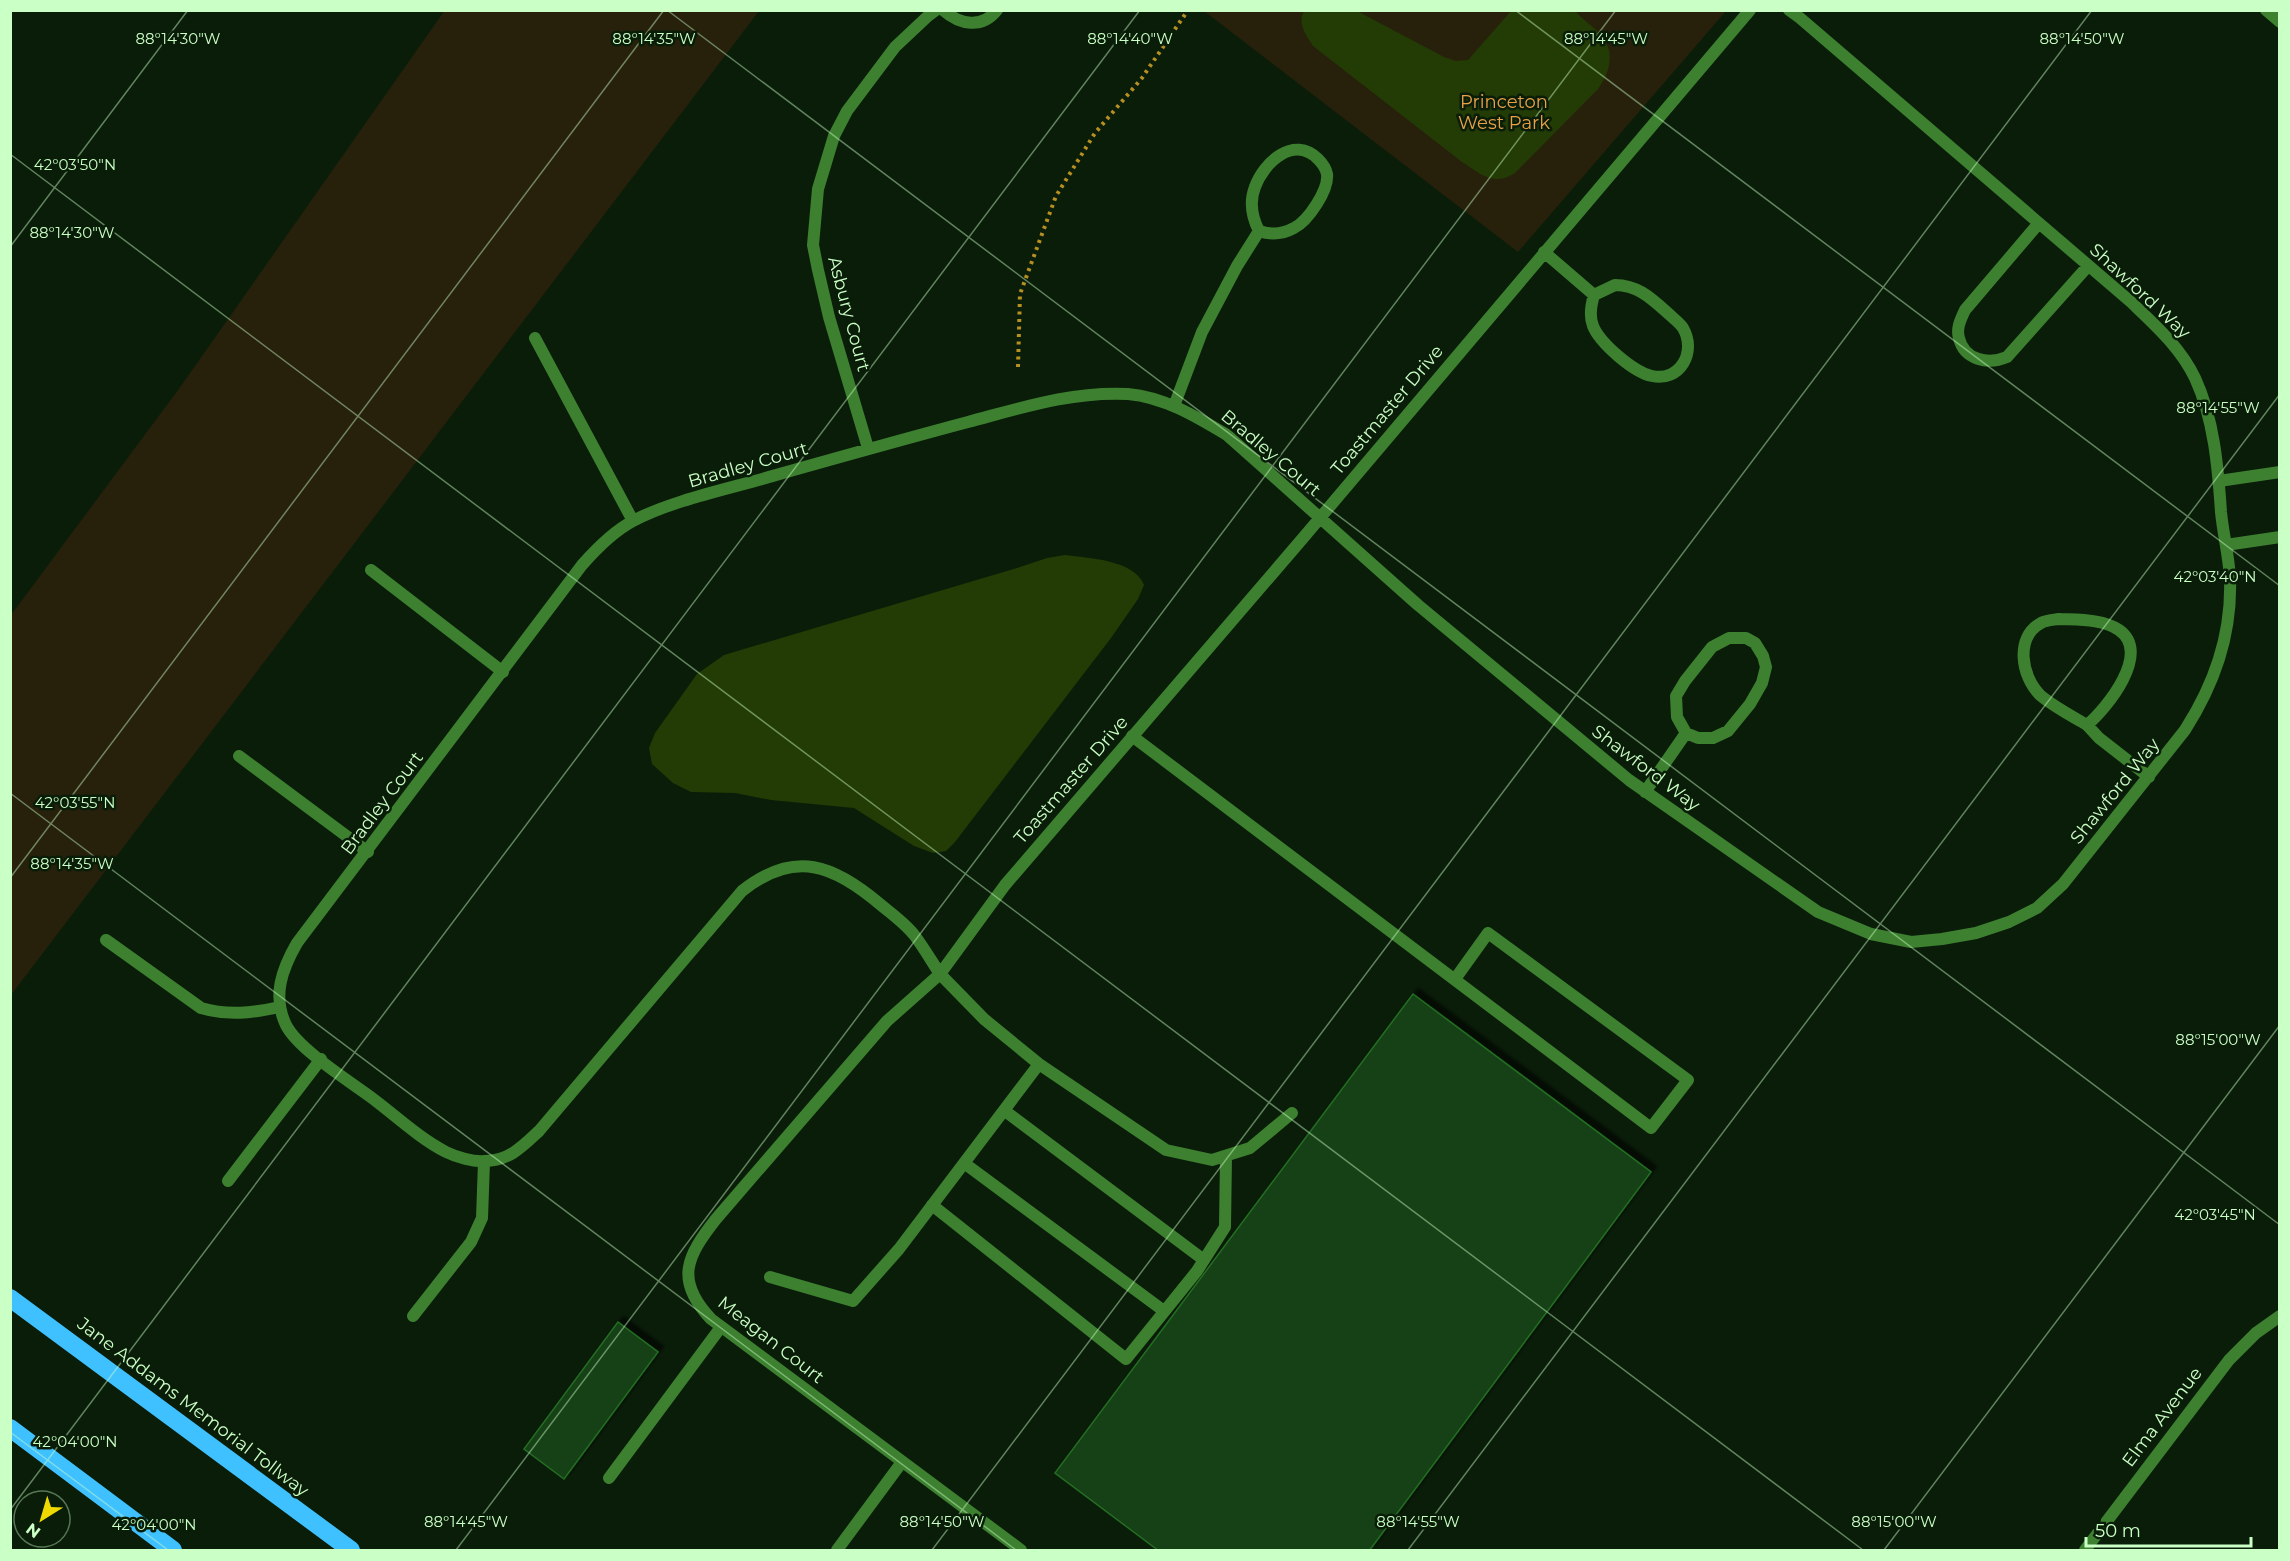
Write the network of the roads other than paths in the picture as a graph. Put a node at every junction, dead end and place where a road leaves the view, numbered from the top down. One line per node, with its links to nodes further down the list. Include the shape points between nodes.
1 (936, 10): 15 (street, Asbury Court, via 895,47 847,111 834,136 818,189 813,245 829,317)
2 (943, 10): 3 (street, via 960,21 973,23 984,22)
3 (997, 10)
4 (1750, 10): 10 (street, Toastmaster Drive)
5 (1789, 10): 8 (street, Shawford Way)
6 (2266, 10): 7 (street)
7 (2280, 22)
8 (2039, 223): 11 (street, Shawford Way); 11 (street, via 1965,310 1959,324 1959,340 1969,353 1983,362 2007,357)
9 (1259, 231): 9 (street, via 1252,218 1252,201 1261,174 1276,156 1288,150 1313,154 1327,173 1324,192 1310,212 1296,227 1269,234); 14 (street, via 1202,332)
10 (1544, 252): 12 (street); 18 (street, Toastmaster Drive)
11 (2088, 266): 17 (street, Shawford Way, via 2168,337 2185,360 2203,399)
12 (1594, 295): 12 (street, via 1593,326 1629,365 1652,376 1673,374 1681,367 1688,357 1686,336 1682,326 1664,310 1629,285 1615,285)
13 (535, 338): 19 (street)
14 (1173, 406): 15 (street, Bradley Court, via 1130,394 1084,394); 18 (street, Bradley Court, via 1227,435)
15 (868, 448): 19 (street, Bradley Court, via 670,506)
16 (2280, 472): 17 (street)
17 (2219, 481): 21 (street, Shawford Way)
18 (1319, 518): 26 (street, Toastmaster Drive); 29 (street, Shawford Way, via 1522,693)
19 (633, 521): 23 (street, Bradley Court, via 592,554)
20 (2280, 537): 21 (street)
21 (2226, 545): 28 (street, Shawford Way, via 2230,581 2227,620 2212,682 2185,730)
22 (371, 570): 23 (street)
23 (503, 672): 30 (street, Bradley Court)
24 (2087, 725): 24 (street, via 2101,712 2126,674 2131,660 2126,638 2105,624 2043,621 2025,639 2027,677 2041,695); 28 (street)
25 (1686, 733): 25 (street, via 1713,738 1728,731 1750,705 1766,667 1755,643 1746,638 1729,638 1712,646 1685,681 1676,696 1677,717); 29 (street)
26 (1132, 736): 32 (street, Toastmaster Drive, via 1005,885); 33 (street)
27 (239, 756): 30 (street)
28 (2149, 777): 29 (street, Shawford Way, via 2063,884 2037,908 1976,933 1911,942 1871,934 1818,912)
29 (1645, 792)
30 (368, 852): 34 (street, Bradley Court, via 287,960 280,980)
31 (106, 940): 34 (street, via 201,1008 234,1014)
32 (940, 974): 36 (street); 40 (street, via 914,934 849,880 817,867 778,870 742,891 539,1131 518,1151); 50 (street, Meagan Court, via 887,1021 694,1248 689,1270 692,1293 699,1306)
33 (1455, 979): 33 (street, via 1651,1128 1688,1080 1488,933)
34 (280, 1007): 35 (street, Bradley Court, via 286,1026)
35 (321, 1059): 40 (street, Bradley Court, via 447,1153); 42 (street)
36 (1039, 1064): 37 (street); 39 (street, via 1166,1150 1212,1160)
37 (1005, 1111): 41 (street); 44 (street)
38 (1292, 1113): 39 (street, via 1250,1148)
39 (1226, 1156): 44 (street, via 1225,1227)
40 (484, 1162): 48 (street, via 482,1218 471,1242)
41 (964, 1163): 43 (street); 47 (street)
42 (228, 1181)
43 (932, 1205): 45 (street, via 853,1301); 47 (street, via 1126,1359)
44 (1204, 1260): 47 (street)
45 (770, 1277)
46 (10, 1298): 55 (highway, Jane Addams Memorial Tollway)
47 (1164, 1311)
48 (413, 1316)
49 (2280, 1316): 58 (street, Elma Avenue, via 2229,1360)
50 (721, 1327): 52 (street, Meagan Court); 53 (street)
51 (10, 1428): 54 (highway)
52 (902, 1462): 56 (street); 57 (street, Meagan Court)
53 (609, 1478)
54 (173, 1551)
55 (351, 1551)
56 (837, 1551)
57 (1021, 1551)
58 (2085, 1551)

